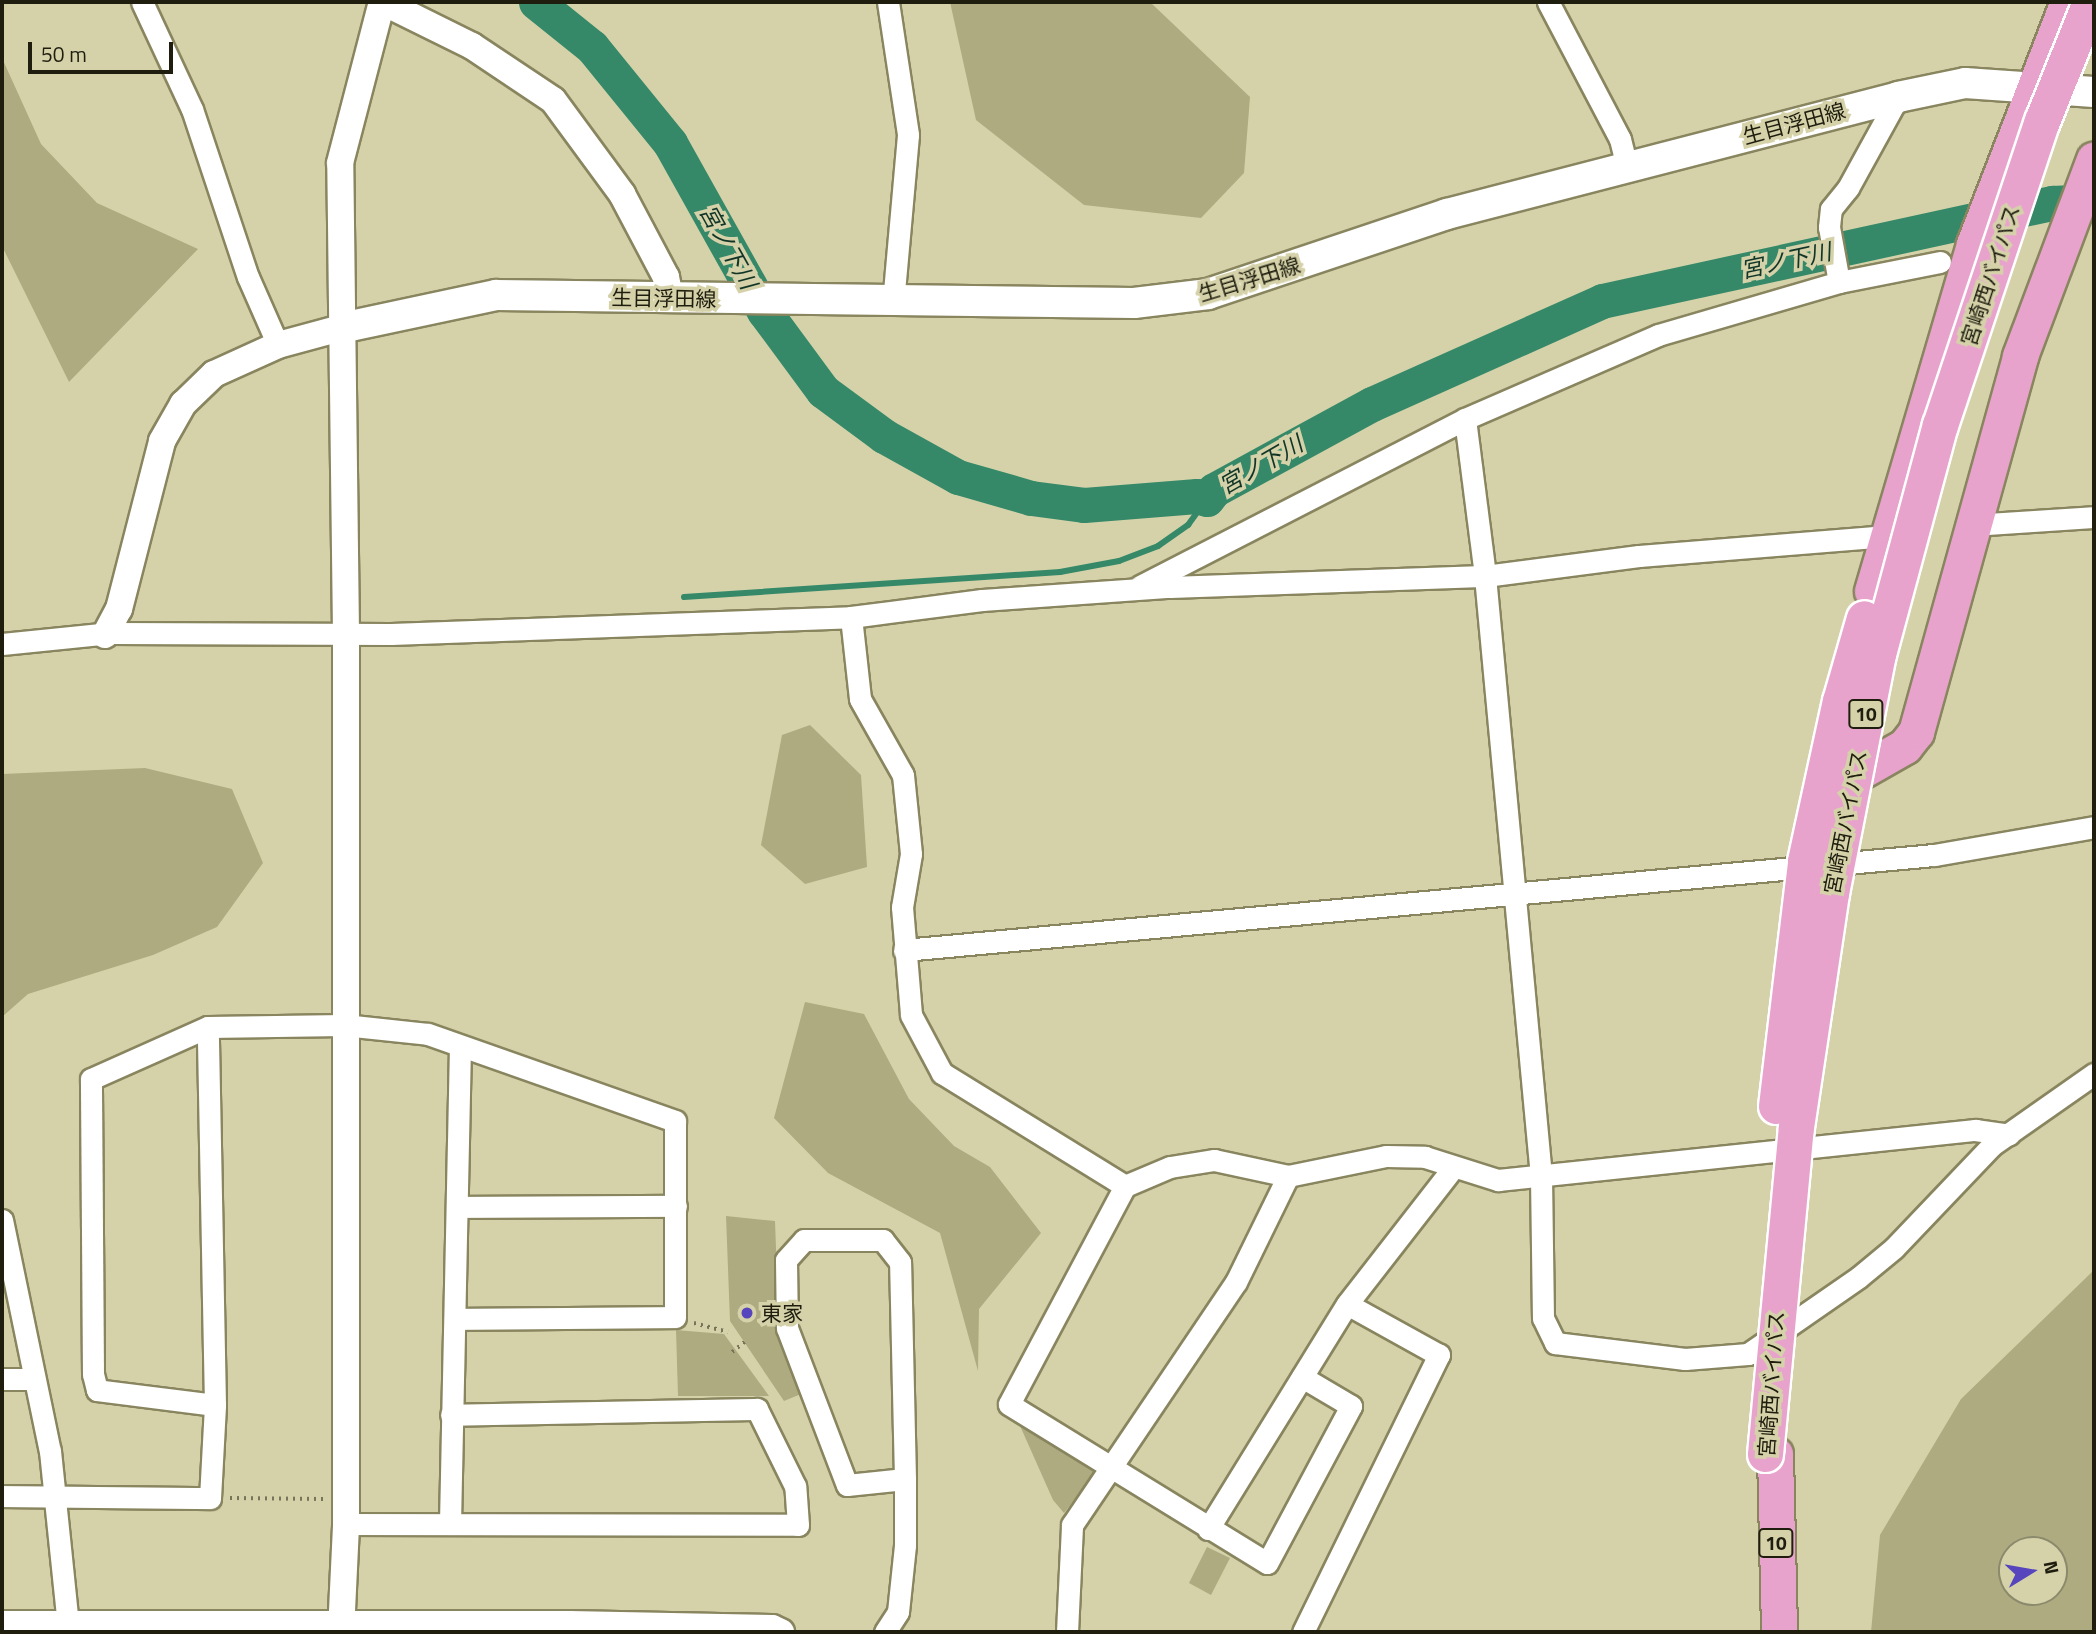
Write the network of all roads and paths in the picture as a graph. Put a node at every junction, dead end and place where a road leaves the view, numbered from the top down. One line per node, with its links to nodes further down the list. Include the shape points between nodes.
1 (142, 2): 18 (street, via 192,109 248,277)
2 (382, 2): 15 (street, via 472,46 553,100 622,194 666,277); 17 (street, via 340,163)
3 (888, 2): 16 (street, via 908,135)
4 (1548, 2): 12 (street, via 1620,139)
5 (2068, 2): 8 (highway)
6 (2090, 2): 51 (highway, 宮崎西バイパス / 10, bridge, via 2038,132 1940,425 1878,654 1827,921 1796,1127)
7 (2094, 25): 29 (highway, 宮崎西バイパス / 10, via 2054,126 1952,429)
8 (2030, 91): 9 (main road, 生目浮田線); 10 (main road, 生目浮田線, via 1965,83); 22 (highway, via 1974,244)
9 (2094, 92)
10 (1898, 97): 12 (main road, 生目浮田線); 14 (street, via 1848,188 1831,209 1829,227)
11 (2094, 159): 21 (highway, via 2021,356)
12 (1627, 169): 16 (main road, 生目浮田線, via 1447,214 1208,294 1134,303)
13 (1940, 262): 14 (street)
14 (1838, 274): 19 (street, via 1658,335)
15 (670, 297): 16 (main road, 生目浮田線); 17 (main road, 生目浮田線, via 496,295)
16 (892, 303)
17 (341, 328): 18 (street); 26 (street)
18 (278, 345): 27 (street, via 214,374 183,404 162,441 119,609)
19 (1465, 419): 23 (street); 24 (street)
20 (2094, 517): 21 (street)
21 (1971, 525): 29 (highway, via 1916,732 1905,746)
22 (1887, 536): 23 (street, via 1639,556); 51 (highway, bridge, via 1840,701 1805,861 1776,1101)
23 (1485, 576): 24 (street, via 1265,582); 31 (street)
24 (1129, 592): 25 (street, via 982,600)
25 (852, 617): 26 (street); 32 (street, via 860,699 903,775 911,854 902,907)
26 (346, 633): 27 (street); 33 (street)
27 (105, 635): 28 (street)
28 (2, 645)
29 (1863, 770): 58 (highway, 宮崎西バイパス / 10, via 1820,1022)
30 (2094, 827): 31 (street, via 1934,855)
31 (1514, 891): 32 (street); 40 (street)
32 (905, 950): 41 (street, via 911,1015 942,1073)
33 (344, 1025): 34 (street); 35 (street, via 428,1034); 64 (street)
34 (208, 1027): 56 (street); 56 (street, via 90,1079 93,1374 97,1390)
35 (460, 1048): 42 (street, via 531,1068 675,1121); 43 (street)
36 (2094, 1074): 37 (street)
37 (2009, 1135): 40 (street, via 1975,1130); 40 (street, via 1991,1146 1894,1248 1859,1277 1748,1354 1705,1360 1555,1343 1543,1318)
38 (1451, 1169): 39 (street, via 1424,1157 1386,1156); 40 (street, via 1498,1180); 46 (street)
39 (1289, 1176): 41 (street, via 1214,1160 1170,1167); 59 (street, via 1236,1282)
40 (1541, 1176)
41 (1125, 1186): 59 (street, via 1009,1404)
42 (677, 1206): 43 (street); 47 (street)
43 (457, 1207): 48 (street)
44 (2, 1220): 45 (street)
45 (6, 1268): 55 (street)
46 (1347, 1304): 53 (street); 74 (street, via 1439,1355)
47 (675, 1317): 48 (street); 49 (path)
48 (456, 1320): 57 (street)
49 (728, 1332)
50 (747, 1340): 52 (path)
51 (1773, 1347): 58 (highway, 宮崎西バイパス / 10, bridge)
52 (732, 1352)
53 (1302, 1377): 66 (street); 66 (street, via 1351,1406 1267,1563)
54 (2, 1379): 55 (street)
55 (34, 1379): 62 (street)
56 (215, 1405): 63 (street)
57 (451, 1415): 65 (street); 65 (street, via 757,1409 795,1486 798,1525)
58 (1770, 1454): 75 (highway, 宮崎西バイパス / 10); 76 (highway, 宮崎西バイパス / 10)
59 (1111, 1468): 66 (street); 73 (street, via 1072,1525)
60 (905, 1479): 60 (street, via 900,1262 883,1240 804,1240 786,1260 787,1328 847,1485); 72 (street, via 898,1612)
61 (2, 1496): 62 (street)
62 (55, 1496): 63 (street); 69 (street)
63 (210, 1498): 64 (path)
64 (345, 1512): 65 (street); 70 (street)
65 (450, 1523)
66 (1208, 1529)
67 (2, 1624): 69 (street)
68 (569, 1628): 70 (street); 71 (street, via 772,1628)
69 (68, 1629): 70 (street)
70 (341, 1629)
71 (781, 1632)
72 (885, 1632)
73 (1067, 1632)
74 (1303, 1632)
75 (1765, 1632)
76 (1779, 1632)

